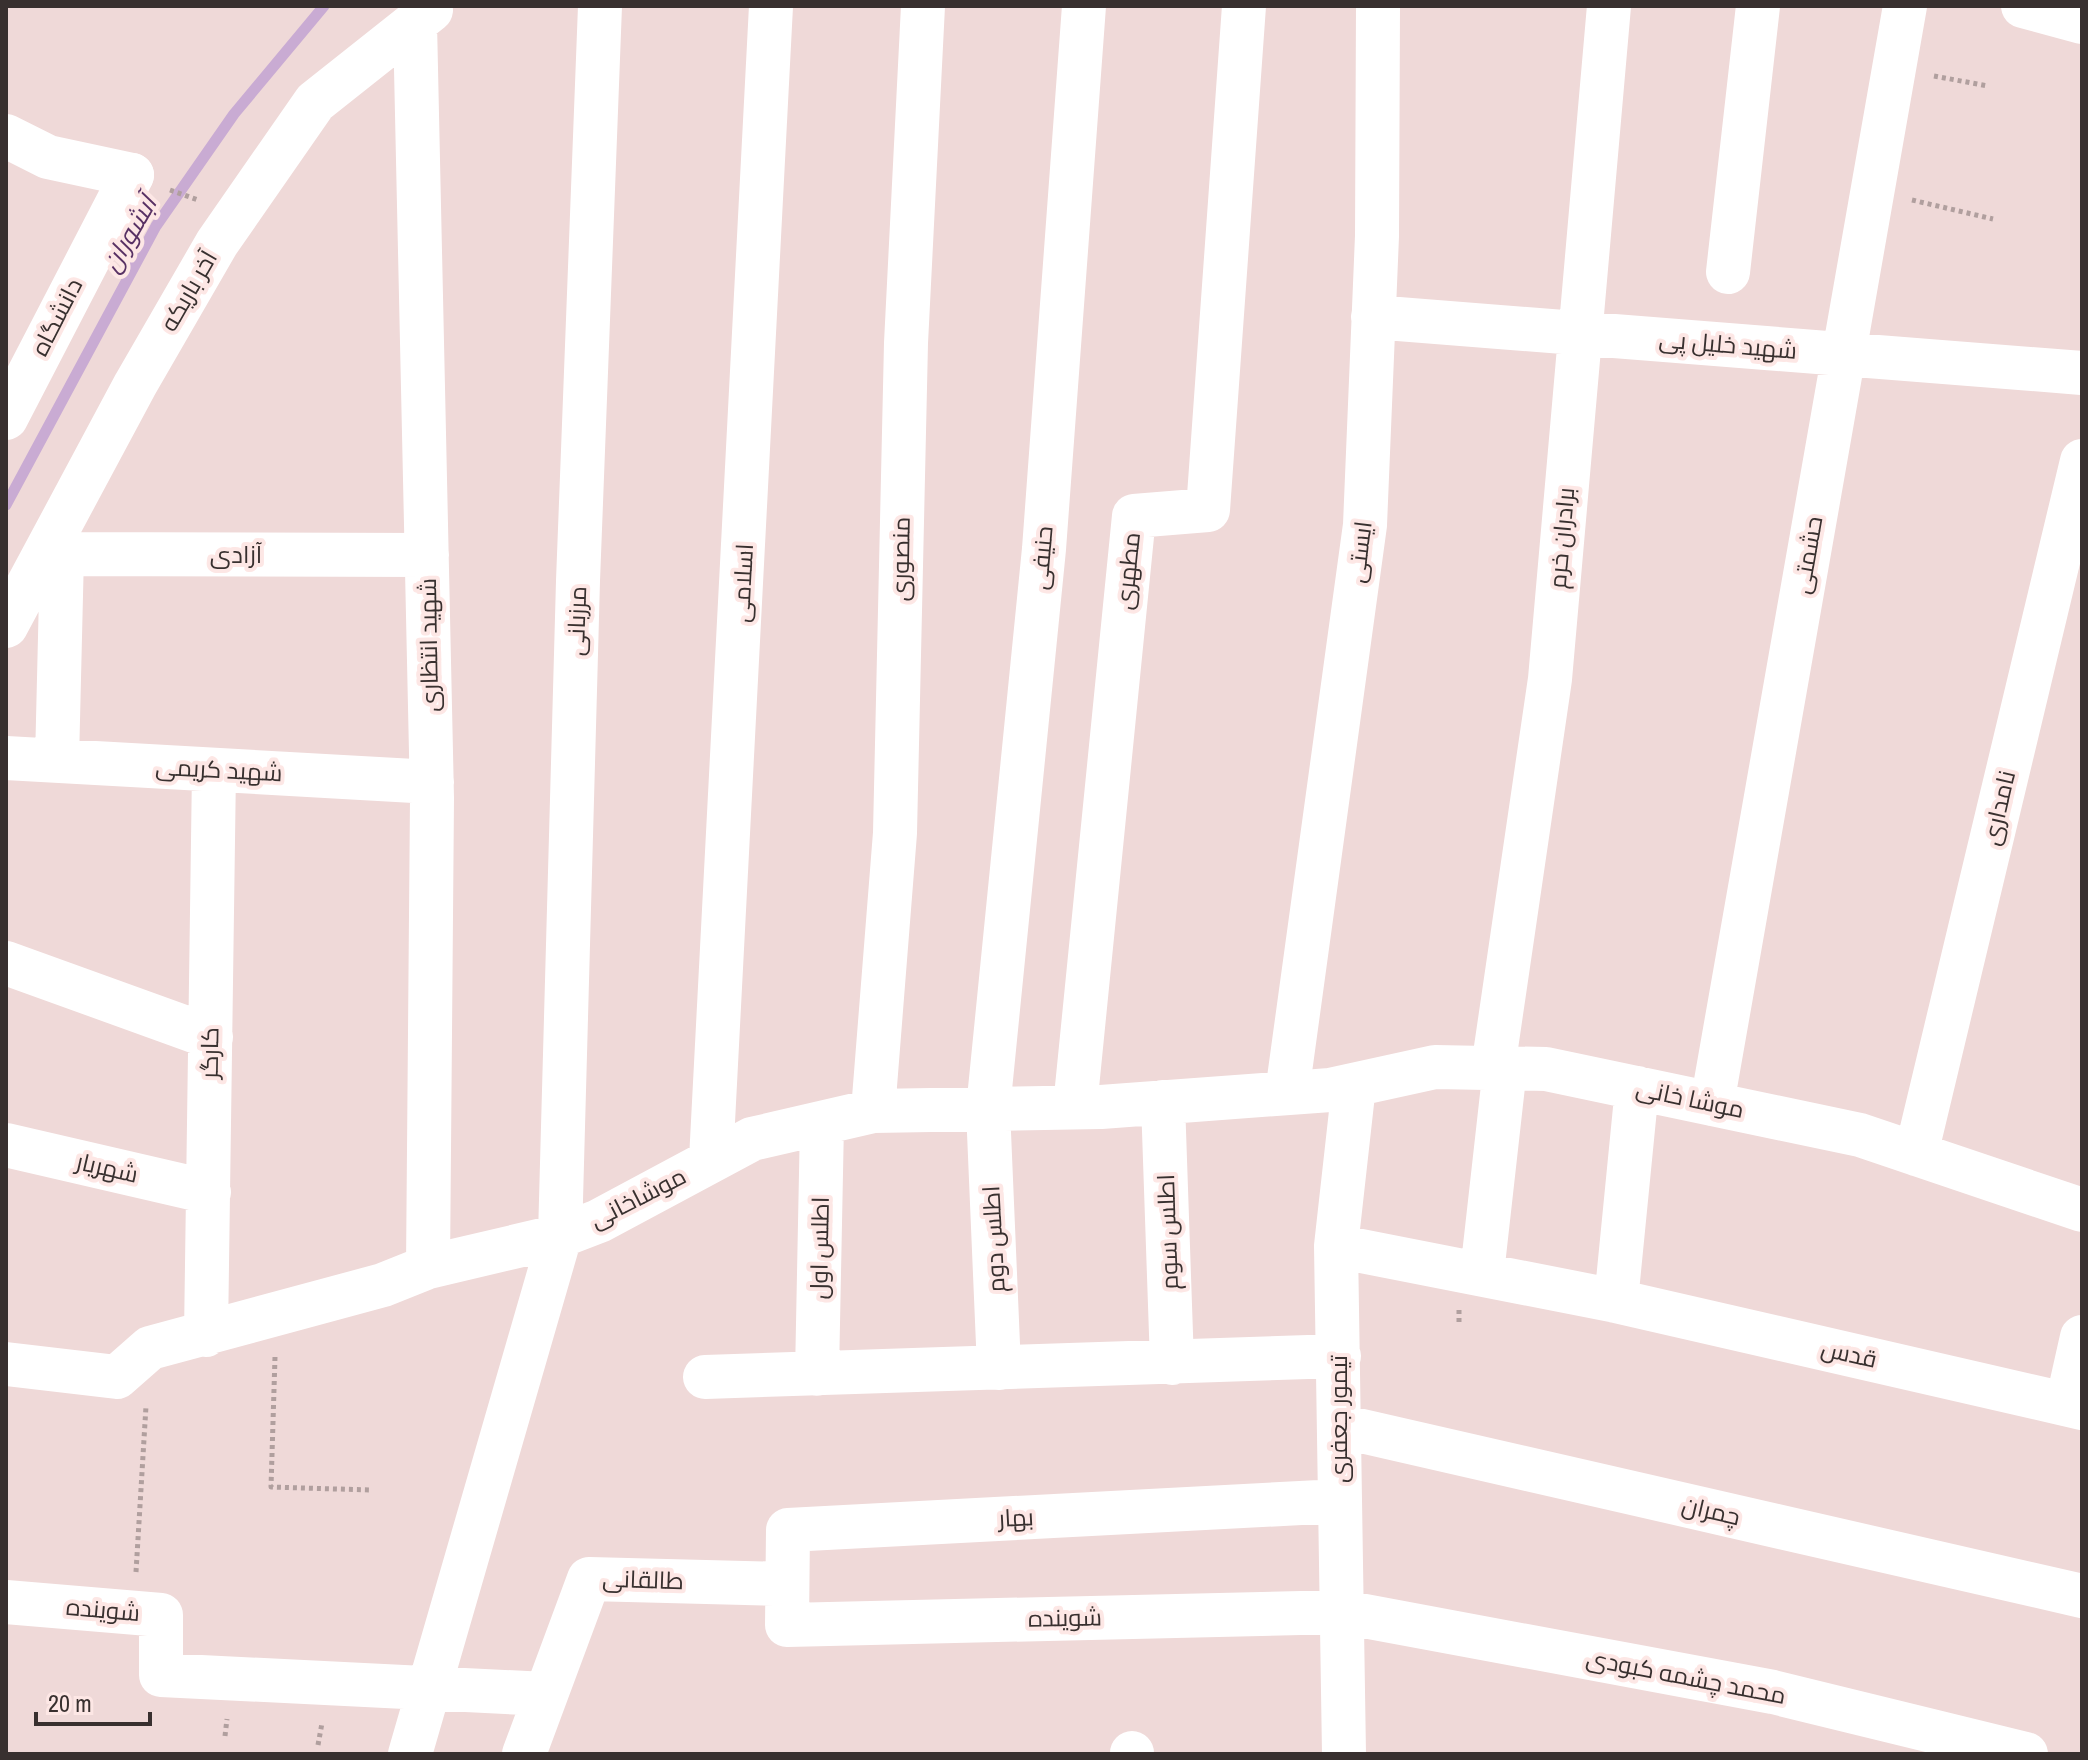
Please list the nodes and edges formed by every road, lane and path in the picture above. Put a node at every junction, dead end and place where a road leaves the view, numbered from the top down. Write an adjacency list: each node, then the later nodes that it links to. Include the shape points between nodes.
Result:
1 (600, 6): 51 (street, مرزبانی)
2 (771, 6): 48 (street, اسلامی)
3 (923, 6): 44 (street, منصوری, via 906,343 895,833)
4 (1084, 6): 43 (street, حنیفی, via 1044,549)
5 (1244, 6): 42 (street, مطهری, via 1208,510 1134,516)
6 (1378, 6): 21 (street, ایستی)
7 (1609, 6): 22 (street, برادران خرم)
8 (1758, 6): 20 (street)
9 (1905, 6): 13 (street, حشمتی)
10 (2023, 6): 12 (street)
11 (426, 14): 18 (street, آخر باریکه, via 315,102); 28 (street, شهید انتظاری)
12 (2082, 22)
13 (1894, 69): 14 (path); 17 (street, حشمتی)
14 (1988, 86)
15 (6, 136): 16 (street, via 48,157)
16 (132, 175): 18 (path); 25 (street, دانشگاه)
17 (1872, 190): 19 (path); 23 (street, حشمتی)
18 (236, 215): 27 (street, آخر باریکه, via 135,385)
19 (1993, 219)
20 (1728, 272)
21 (1373, 317): 22 (street, شهید خلیل پی); 39 (street, ایستی, via 1365,525)
22 (1580, 333): 23 (street, شهید خلیل پی); 36 (street, برادران خرم, via 1550,679)
23 (1843, 355): 24 (street, شهید خلیل پی); 41 (street, حشمتی)
24 (2082, 373)
25 (6, 418)
26 (2082, 461): 47 (street, نامداری)
27 (53, 554): 28 (street, آزادی); 29 (street, آخر باریکه); 31 (street)
28 (427, 555): 33 (street, شهید انتظاری)
29 (6, 626)
30 (6, 758): 31 (street, شهید کریمی)
31 (57, 761): 32 (street, شهید کریمی)
32 (214, 770): 33 (street, شهید کریمی); 35 (street, کارگر)
33 (432, 782): 53 (street, شهید انتظاری)
34 (6, 963): 35 (street)
35 (211, 1037): 49 (street, کارگر)
36 (1499, 1068): 37 (street, موشا خانی, via 1435,1067); 38 (street, موشا خانی, via 1546,1069); 54 (street)
37 (1354, 1085): 39 (street, موشا خانی); 52 (street, تیمور جعفری)
38 (1637, 1088): 41 (street, موشا خانی); 55 (street)
39 (1287, 1093): 40 (street, موشاخانی)
40 (1163, 1102): 42 (street, موشاخانی); 61 (street, اطلس سوم)
41 (1712, 1104): 47 (street, موشا خانی, via 1860,1135)
42 (1075, 1107): 43 (street, موشاخانی)
43 (988, 1109): 44 (street, موشاخانی); 63 (street, اطلس دوم)
44 (873, 1111): 45 (street, موشاخانی)
45 (822, 1123): 48 (street, موشاخانی, via 752,1139); 64 (street, اطلس اول)
46 (6, 1145): 49 (street, شهریار)
47 (1916, 1154): 50 (street, موشا خانی)
48 (711, 1160): 51 (street, موشاخانی, via 599,1221)
49 (209, 1192): 57 (street, کارگر)
50 (2082, 1210)
51 (560, 1236): 53 (street, موشاخانی); 75 (street)
52 (1336, 1246): 54 (street, قدس); 60 (street, تیمور جعفری)
53 (428, 1267): 56 (street, موشاخانی)
54 (1482, 1273): 55 (street, قدس)
55 (1616, 1301): 66 (street, قدس)
56 (277, 1316): 57 (street, موشاخانی); 68 (path, via 271,1487)
57 (206, 1335): 59 (street, موشاخانی)
58 (2082, 1337): 66 (street)
59 (150, 1348): 62 (street, موشاخانی, via 117,1377); 74 (path)
60 (1339, 1356): 61 (street); 67 (street, تیمور جعفری)
61 (1172, 1363): 63 (street)
62 (6, 1364)
63 (999, 1368): 64 (street)
64 (817, 1374): 65 (street)
65 (705, 1377)
66 (2074, 1406)
67 (1340, 1426): 69 (street, تیمور جعفری); 70 (street, چمران)
68 (370, 1490)
69 (1339, 1501): 72 (street, بهار, via 788,1530); 73 (street, تیمور جعفری)
70 (2082, 1596)
71 (6, 1602): 74 (street, شوینده)
72 (787, 1604): 73 (street, شوینده); 76 (street, طالقانی, via 589,1579)
73 (1343, 1612): 79 (street, تیمور جعفری); 80 (street, محمد چشمه کبودی, via 1773,1692)
74 (133, 1613): 75 (street, شوینده, via 161,1615 161,1675)
75 (428, 1687): 76 (street); 77 (street)
76 (546, 1694): 78 (street, طالقانی)
77 (410, 1754)
78 (524, 1754)
79 (1344, 1754)
80 (2026, 1754)

